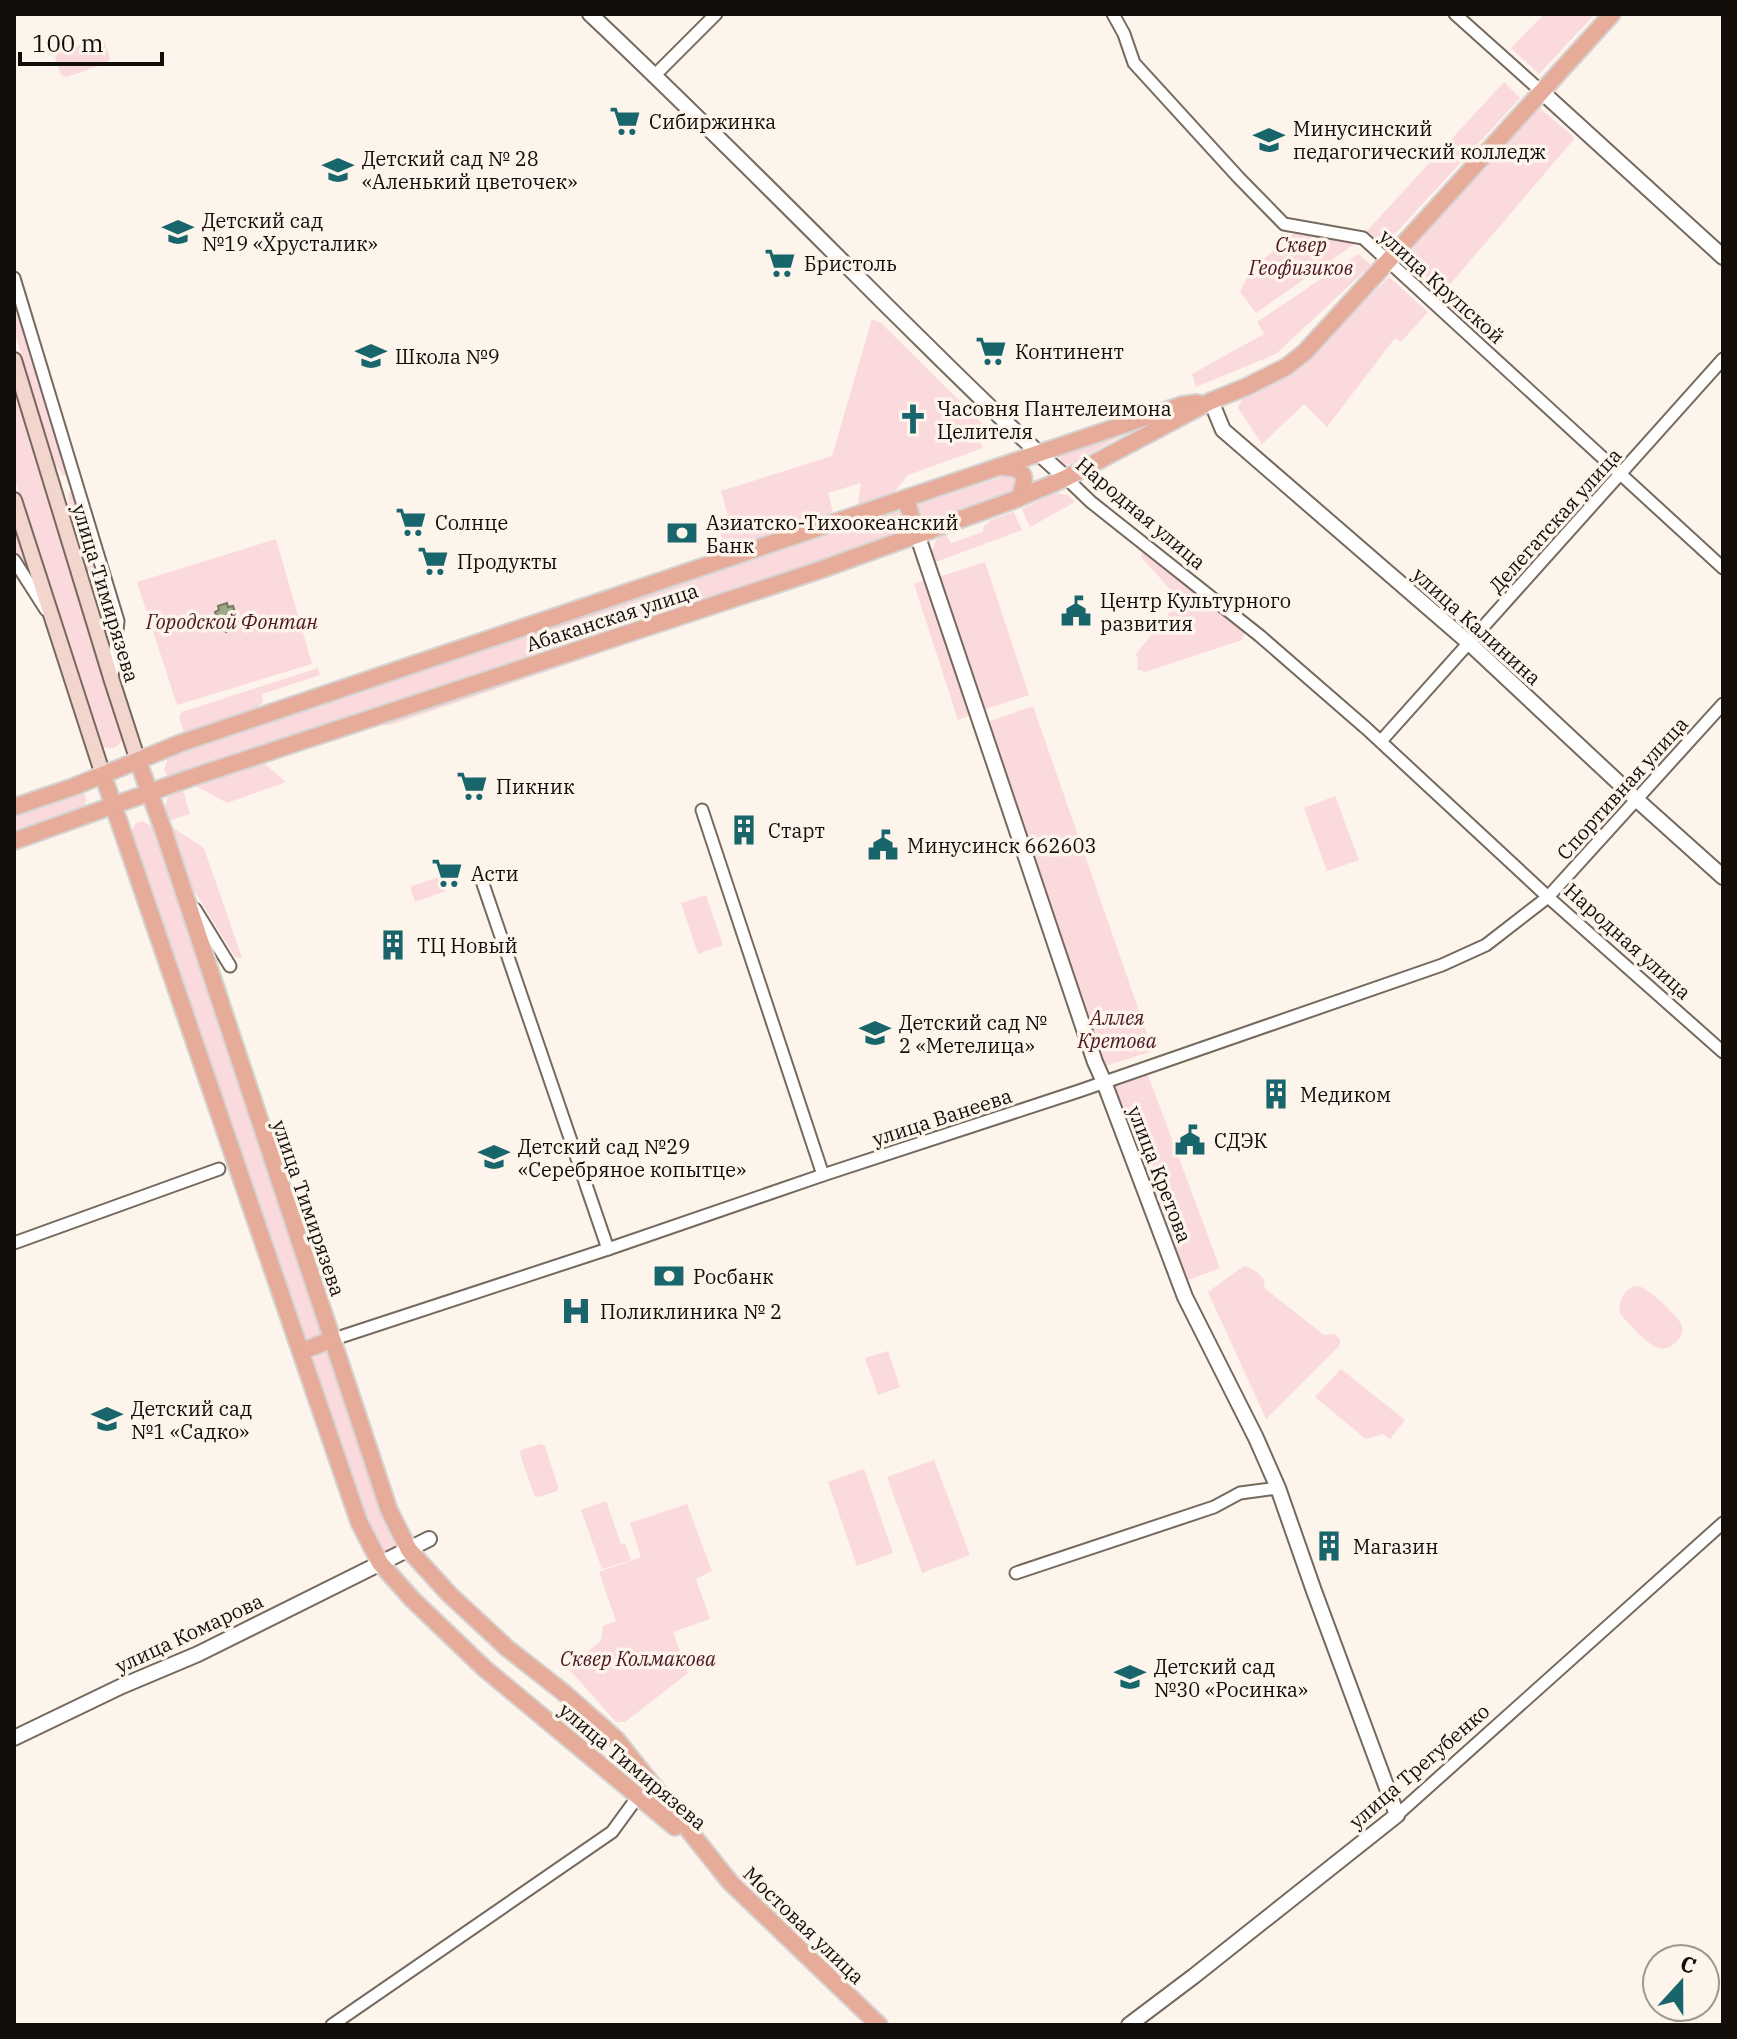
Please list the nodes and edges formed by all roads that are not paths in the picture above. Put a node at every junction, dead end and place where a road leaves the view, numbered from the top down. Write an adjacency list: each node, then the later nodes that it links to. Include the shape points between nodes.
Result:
1 (590, 14): 6 (street, Народная улица)
2 (716, 14): 6 (street)
3 (1114, 14): 9 (street, улица Крупской, via 1134,63 1284,224 1363,238)
4 (1455, 14): 7 (street)
5 (1612, 14): 7 (main road, Абаканская улица)
6 (655, 75): 14 (street, Народная улица)
7 (1542, 92): 8 (street); 9 (main road, Абаканская улица)
8 (1723, 257)
9 (1388, 261): 13 (main road, Абаканская улица, via 1305,352 1286,367); 16 (street, улица Крупской)
10 (14, 278): 26 (street, via 118,621)
11 (1723, 359): 16 (street, Делегатская улица)
12 (14, 360): 26 (main road, улица Тимирязева)
13 (1211, 401): 14 (main road, Абаканская улица, via 1182,405); 17 (main road, Абаканская улица); 25 (street, улица Калинина, via 1223,430)
14 (1039, 454): 15 (main road, Абаканская улица); 17 (street, Народная улица)
15 (1004, 467): 18 (main road, via 1017,469 1024,477); 20 (main road, Абаканская улица)
16 (1621, 474): 23 (street, улица Крупской); 25 (street, Делегатская улица)
17 (1066, 478): 18 (main road, Абаканская улица); 28 (street, Народная улица)
18 (1019, 498): 21 (main road, Абаканская улица)
19 (14, 500): 24 (main road, улица Тимирязева)
20 (906, 500): 21 (main road); 29 (main road, Абаканская улица)
21 (917, 534): 31 (main road, Абаканская улица); 43 (street, улица Кретова)
22 (14, 560): 24 (street)
23 (1723, 568)
24 (53, 621): 30 (main road, улица Тимирязева)
25 (1468, 642): 28 (street, Делегатская улица); 32 (street, улица Калинина)
26 (112, 681): 29 (main road, улица Тимирязева)
27 (1723, 704): 32 (street, Спортивная улица)
28 (1381, 741): 40 (street, Народная улица)
29 (138, 761): 30 (main road, Абаканская улица); 31 (main road, улица Тимирязева)
30 (103, 775): 33 (main road, улица Тимирязева); 34 (main road, Абаканская улица)
31 (149, 793): 33 (main road, Абаканская улица); 39 (main road, улица Тимирязева)
32 (1636, 799): 37 (street, улица Калинина); 40 (street, Спортивная улица)
33 (113, 806): 36 (main road, Абаканская улица); 49 (main road, улица Тимирязева)
34 (14, 807)
35 (702, 810): 45 (street)
36 (14, 841)
37 (1723, 877)
38 (483, 884): 47 (street)
39 (180, 885): 41 (street); 48 (main road, улица Тимирязева)
40 (1548, 897): 42 (street, Народная улица); 43 (street, улица Ванеева, via 1486,945 1442,965)
41 (230, 966)
42 (1723, 1052)
43 (1104, 1082): 45 (street, улица Ванеева); 50 (street, улица Кретова, via 1185,1297)
44 (219, 1169): 46 (street)
45 (823, 1175): 47 (street, улица Ванеева)
46 (14, 1243)
47 (608, 1249): 48 (street, улица Ванеева)
48 (331, 1340): 49 (main road); 53 (main road, улица Тимирязева, via 389,1510)
49 (302, 1351): 54 (main road, улица Тимирязева, via 359,1522)
50 (1278, 1488): 55 (street, via 1240,1493 1214,1507); 60 (street, улица Кретова)
51 (1723, 1523): 60 (street, улица Трегубенко)
52 (429, 1539): 53 (street, улица Комарова)
53 (409, 1550): 54 (street, улица Комарова); 56 (main road, улица Тимирязева, via 507,1648)
54 (380, 1563): 57 (main road, улица Тимирязева, via 484,1668); 58 (street, улица Комарова)
55 (1016, 1573)
56 (577, 1704): 57 (main road, via 574,1722); 61 (main road, улица Тимирязева, via 616,1739)
57 (556, 1728): 59 (main road, улица Тимирязева)
58 (14, 1738)
59 (639, 1795): 61 (main road, улица Тимирязева); 62 (street, via 612,1832)
60 (1397, 1815): 64 (street, улица Трегубенко)
61 (703, 1851): 63 (main road, Мостовая улица)
62 (332, 2025)
63 (879, 2025)
64 (1129, 2025)

